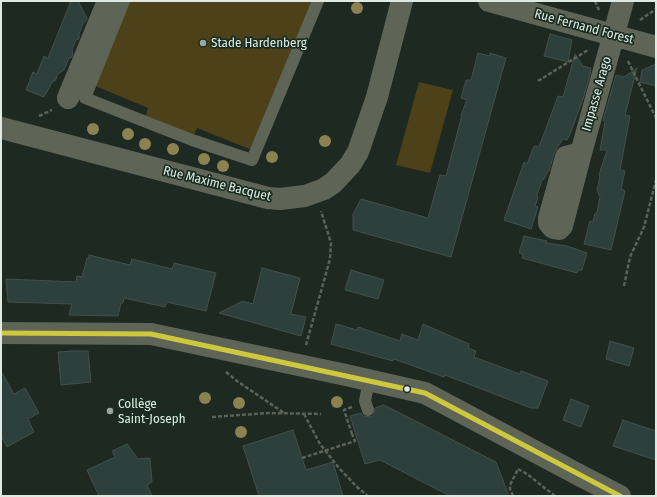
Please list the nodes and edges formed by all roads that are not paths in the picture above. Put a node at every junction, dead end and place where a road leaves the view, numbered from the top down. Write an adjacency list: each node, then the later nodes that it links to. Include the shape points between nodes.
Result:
1 (108, 1): 9 (street)
2 (124, 1): 3 (lane, via 86,98 192,140 252,160)
3 (318, 1)
4 (402, 1): 10 (street, Rue Maxime Bacquet, via 377,97 358,152 334,184 304,196 280,200 268,198)
5 (489, 1): 7 (street, Rue Fernand Forest)
6 (623, 1): 7 (street, Impasse Arago)
7 (614, 35): 8 (street, Rue Fernand Forest); 11 (street, Impasse Arago)
8 (656, 47)
9 (68, 98)
10 (1, 128)
11 (581, 153)
12 (1, 332): 13 (street, via 151,334)
13 (369, 380): 14 (lane, via 365,401); 15 (street, via 435,397)
14 (368, 410)
15 (620, 496)

